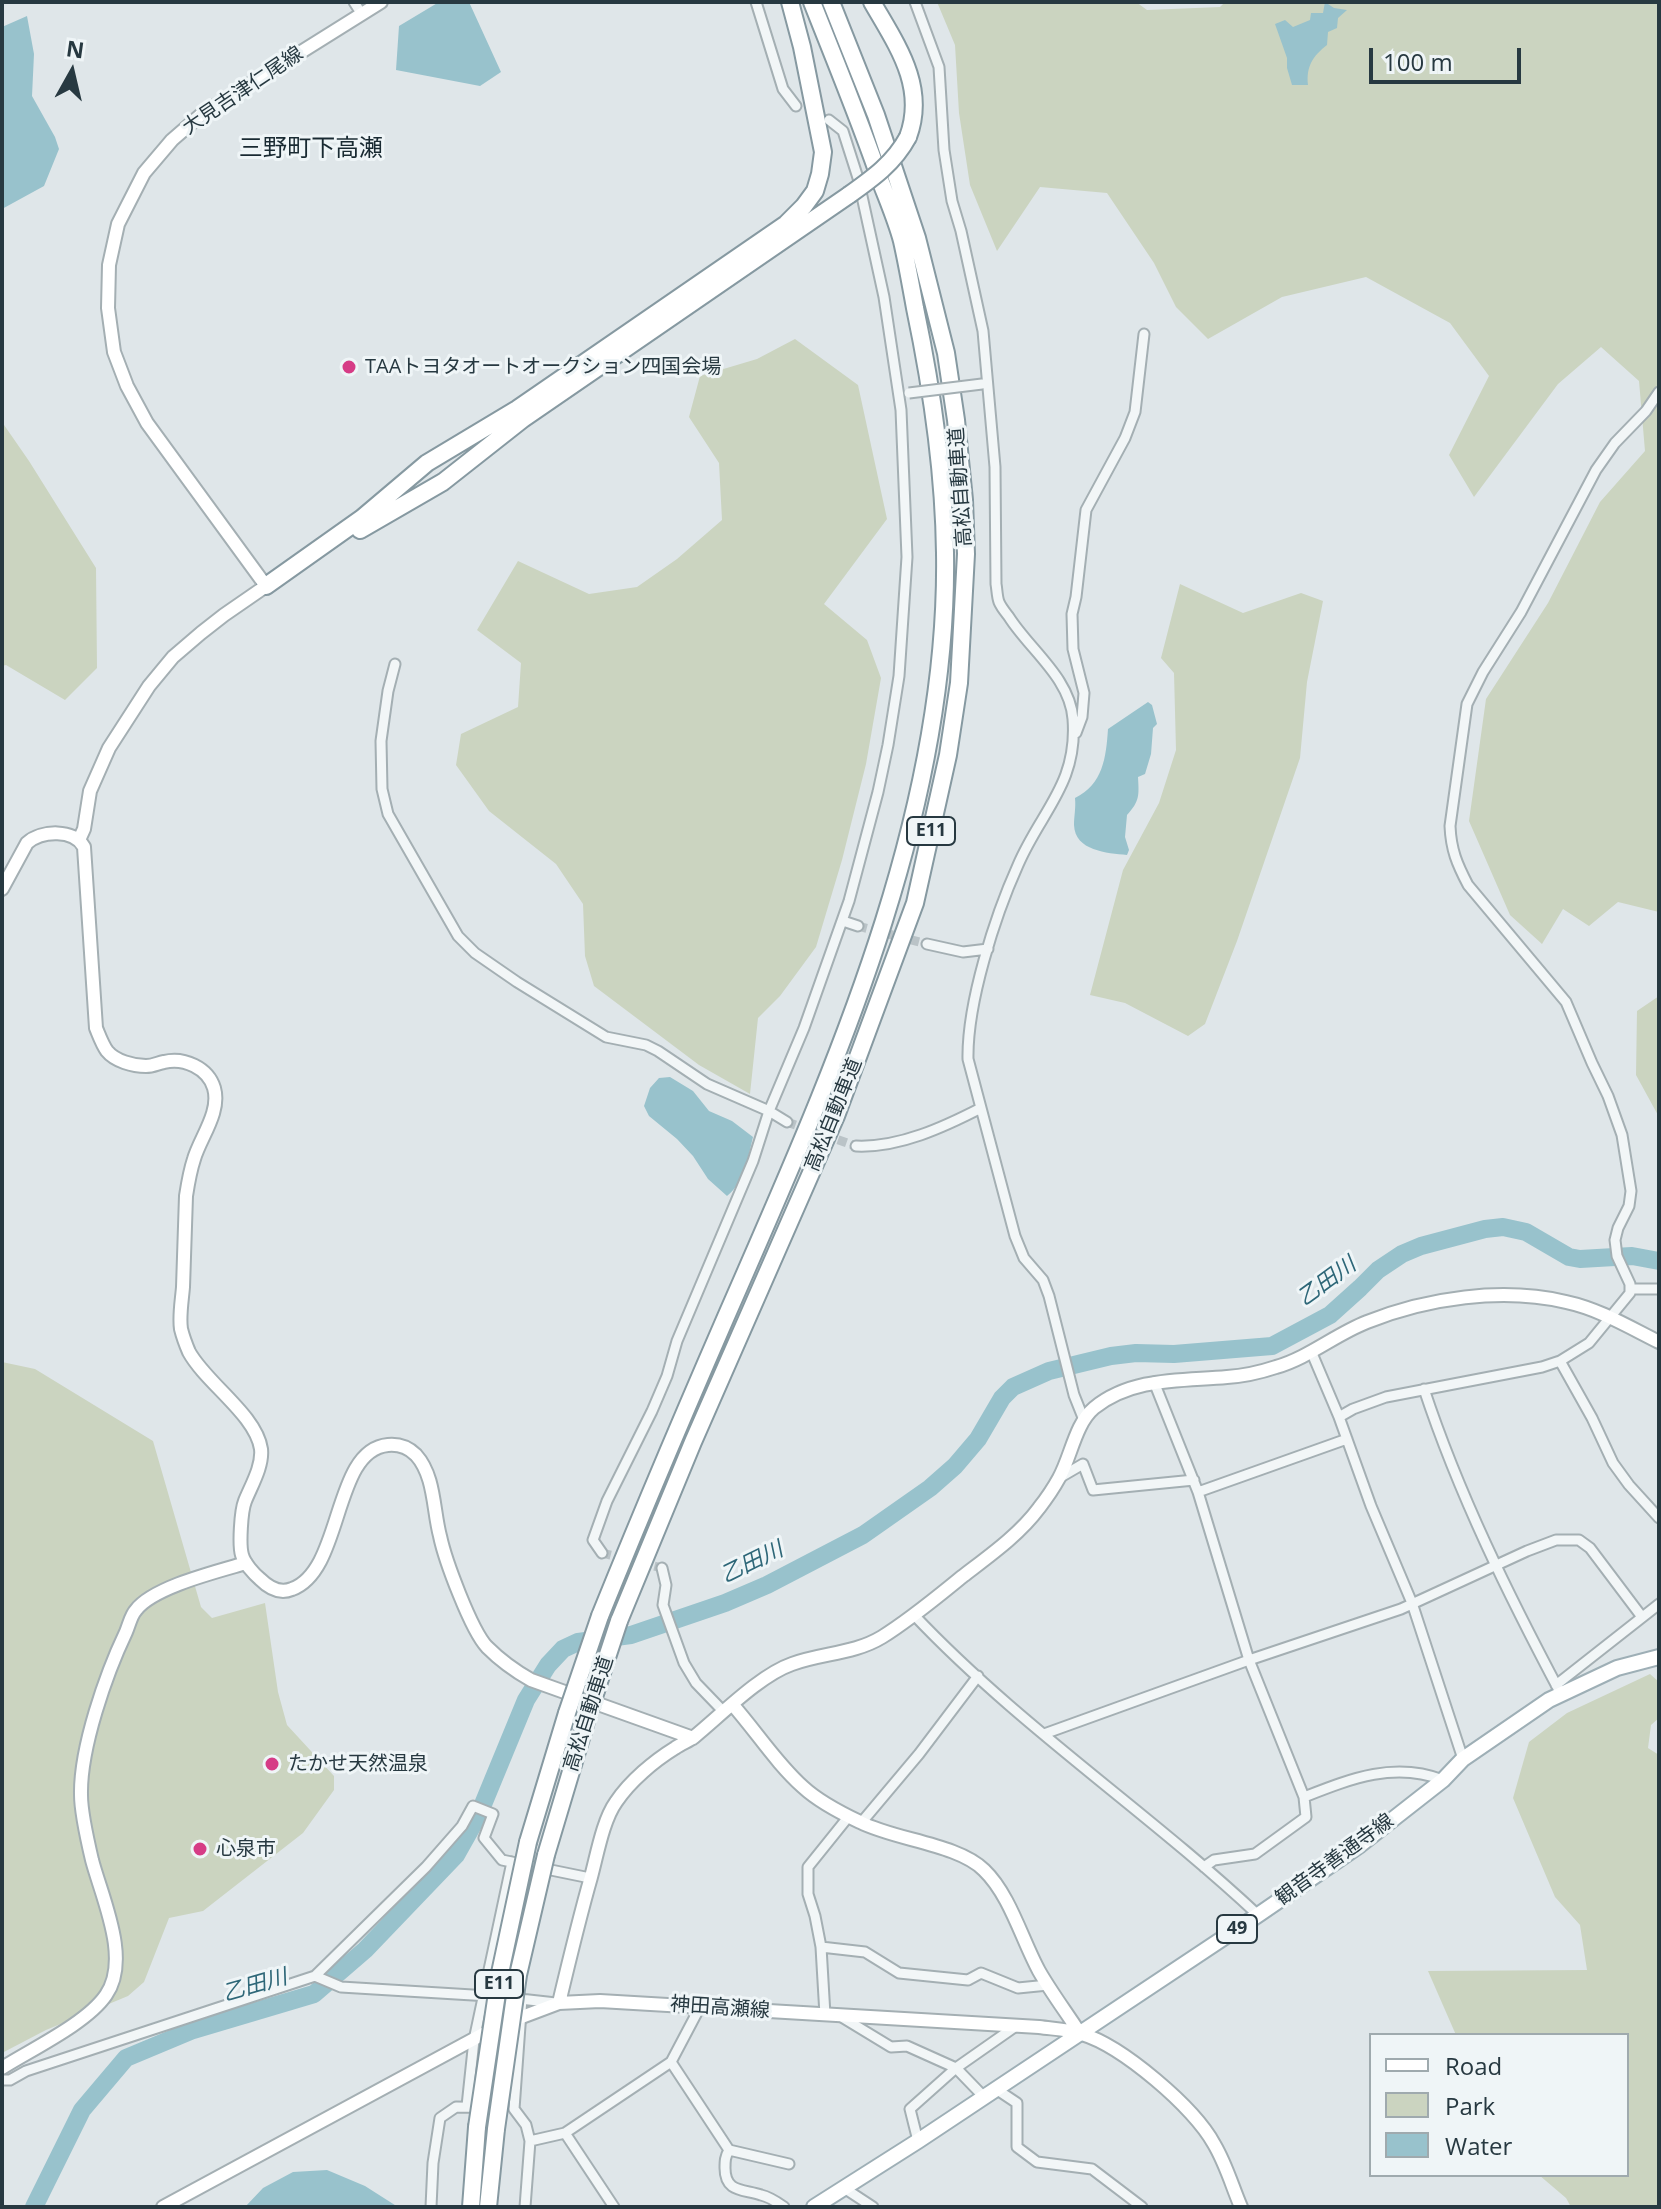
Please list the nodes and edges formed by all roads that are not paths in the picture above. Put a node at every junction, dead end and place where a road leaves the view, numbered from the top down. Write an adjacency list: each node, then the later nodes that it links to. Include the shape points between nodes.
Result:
1 (381, 2): 8 (street, 大見吉津仁尾線)
2 (756, 2): 9 (street, via 783,89)
3 (790, 2): 15 (highway, via 823,152 815,191 804,206 786,224 517,409 427,463 362,518)
4 (812, 2): 94 (highway, 高松自動車道 / E11, bridge, via 901,239 925,357 944,515 939,678 913,815 864,983 816,1111 600,1616 567,1713 528,1842 500,1973)
5 (831, 2): 95 (highway, 高松自動車道 / E11, bridge, via 917,238 946,353 965,513 966,568 959,683 948,755 915,903 836,1116 693,1442 619,1621 587,1718 546,1855 518,1975)
6 (872, 2): 15 (highway, bridge, via 898,48 915,102 908,137 887,166 523,419 443,482)
7 (915, 2): 12 (street, via 939,67 944,150 977,301 987,360)
8 (358, 8): 15 (street, 大見吉津仁尾線, via 172,140 144,173 118,224 109,265 114,352 127,386 147,423)
9 (796, 106)
10 (829, 120): 14 (street, via 843,131 858,178)
11 (1144, 334): 17 (street, via 1135,412 1086,510 1072,614 1073,649 1084,693)
12 (985, 384): 14 (street, bridge); 17 (street, via 995,467 999,602 1056,676 1070,703)
13 (1659, 392): 28 (street, via 1596,470 1467,704 1450,826 1451,847 1468,885 1566,1002 1608,1096 1622,1135 1631,1191 1615,1240)
14 (904, 394): 20 (street, via 907,557 899,676 878,792)
15 (266, 586): 18 (street, via 201,633 149,686 109,748 90,791)
16 (395, 664): 25 (street, via 381,741 382,789 388,814 458,936 507,975 606,1037 646,1045 707,1084)
17 (1073, 740): 23 (street, via 1067,775 1019,862)
18 (79, 840): 19 (street, via 54,833 33,838); 44 (street, via 84,847 96,1028 107,1052 146,1066 188,1062 201,1069 215,1090 186,1196 181,1327 190,1353 248,1423 261,1450 241,1520)
19 (2, 889)
20 (843, 921): 21 (street); 25 (street)
21 (858, 926)
22 (927, 944): 23 (street, via 963,952)
23 (988, 949): 24 (street, via 968,1040)
24 (981, 1108): 27 (street, via 886,1145); 37 (street, via 1015,1236 1049,1296)
25 (769, 1111): 26 (street); 43 (street, via 667,1376 607,1501 593,1540)
26 (787, 1122)
27 (856, 1146)
28 (1631, 1289): 29 (street); 30 (street)
29 (1659, 1289)
30 (1609, 1317): 31 (street); 32 (street, via 1565,1301 1523,1296 1435,1301 1364,1323); 33 (street, via 1589,1343)
31 (1659, 1342)
32 (1311, 1351): 34 (street, via 1278,1367 1232,1377); 36 (street)
33 (1560, 1361): 35 (street); 42 (street, via 1613,1463)
34 (1154, 1382): 37 (street, via 1116,1395); 40 (street)
35 (1424, 1389): 36 (street, via 1386,1397); 45 (street, via 1444,1449)
36 (1339, 1417): 38 (street)
37 (1084, 1420): 39 (street)
38 (1347, 1439): 41 (street); 47 (street)
39 (1059, 1478): 40 (street, via 1083,1464 1093,1490); 49 (street, via 1036,1512 1001,1547)
40 (1194, 1480): 41 (street)
41 (1198, 1492): 52 (street)
42 (1659, 1518)
43 (602, 1553)
44 (246, 1563): 57 (street, via 280,1591 303,1584 323,1554 366,1454 378,1447 402,1446 426,1473 440,1539 485,1646 531,1680); 80 (street, via 159,1592 136,1609 103,1688 81,1795 92,1860 110,1919 114,1974 107,1994 86,2016)
45 (1496, 1566): 47 (street); 50 (street, via 1556,1540 1579,1540); 54 (street)
46 (662, 1568): 55 (street, via 663,1605 684,1663 696,1683)
47 (1412, 1603): 52 (street); 58 (street)
48 (1659, 1604): 50 (street)
49 (914, 1615): 53 (street); 55 (street, via 856,1649 777,1671)
50 (1642, 1617): 54 (street)
51 (1659, 1657): 54 (main road, 観音寺善通寺線 / 49)
52 (1249, 1660): 56 (street); 60 (street)
53 (978, 1676): 56 (street); 61 (street, via 919,1754)
54 (1559, 1690): 58 (main road, 観音寺善通寺線 / 49)
55 (728, 1707): 57 (street); 61 (street, via 806,1790)
56 (1044, 1734): 63 (street)
57 (693, 1738): 64 (street, via 648,1769 614,1804)
58 (1463, 1759): 59 (main road, 観音寺善通寺線 / 49)
59 (1443, 1780): 60 (street, via 1424,1772 1382,1772); 65 (main road, 観音寺善通寺線 / 49)
60 (1304, 1797): 63 (street, via 1306,1817 1294,1827 1255,1854 1214,1860)
61 (855, 1819): 66 (street, via 808,1867 808,1894); 68 (street, via 983,1868 998,1886)
62 (512, 1862): 64 (street); 67 (street, via 502,1860 484,1838 493,1814 473,1806 426,1867); 69 (street)
63 (1204, 1867): 65 (street)
64 (590, 1878): 71 (street)
65 (1258, 1915): 77 (main road, 観音寺善通寺線 / 49)
66 (821, 1947): 68 (street, via 865,1952 899,1973 968,1980 981,1973 1018,1988); 73 (street)
67 (315, 1976): 69 (street, via 341,1987); 82 (street)
68 (1048, 1985): 77 (street)
69 (484, 1995): 70 (street); 78 (street)
70 (522, 1998): 71 (street); 74 (street)
71 (559, 2003): 72 (street, 神田高瀬線); 74 (street, 神田高瀬線)
72 (700, 2007): 73 (street, 神田高瀬線); 79 (street)
73 (825, 2015): 75 (street, 神田高瀬線)
74 (521, 2016): 78 (street, 神田高瀬線); 85 (street)
75 (840, 2016): 76 (street, 神田高瀬線); 81 (street, via 891,2047 907,2046)
76 (1016, 2026): 77 (street, 神田高瀬線); 81 (street)
77 (1079, 2032): 83 (main road, 観音寺善通寺線 / 49); 102 (street, 神田高瀬線, via 1108,2045 1201,2124)
78 (474, 2040): 84 (street); 92 (street, 神田高瀬線)
79 (671, 2062): 86 (street); 89 (street)
80 (2, 2068)
81 (956, 2068): 83 (street); 88 (street, via 910,2109)
82 (2, 2080)
83 (990, 2093): 88 (main road, 観音寺善通寺線 / 49); 101 (street, via 1017,2103 1017,2147 1037,2162 1092,2169)
84 (467, 2106): 85 (street); 93 (street, via 452,2108 438,2121)
85 (514, 2109): 87 (street)
86 (565, 2133): 87 (street); 97 (street)
87 (530, 2141): 96 (street)
88 (918, 2141): 91 (main road, 観音寺善通寺線 / 49)
89 (729, 2150): 90 (street); 98 (street, via 728,2184)
90 (789, 2164)
91 (844, 2188): 99 (main road, 観音寺善通寺線 / 49); 100 (street)
92 (163, 2207)
93 (431, 2207)
94 (471, 2207)
95 (488, 2207)
96 (525, 2207)
97 (614, 2207)
98 (784, 2207)
99 (814, 2207)
100 (873, 2207)
101 (1142, 2207)
102 (1241, 2207)

